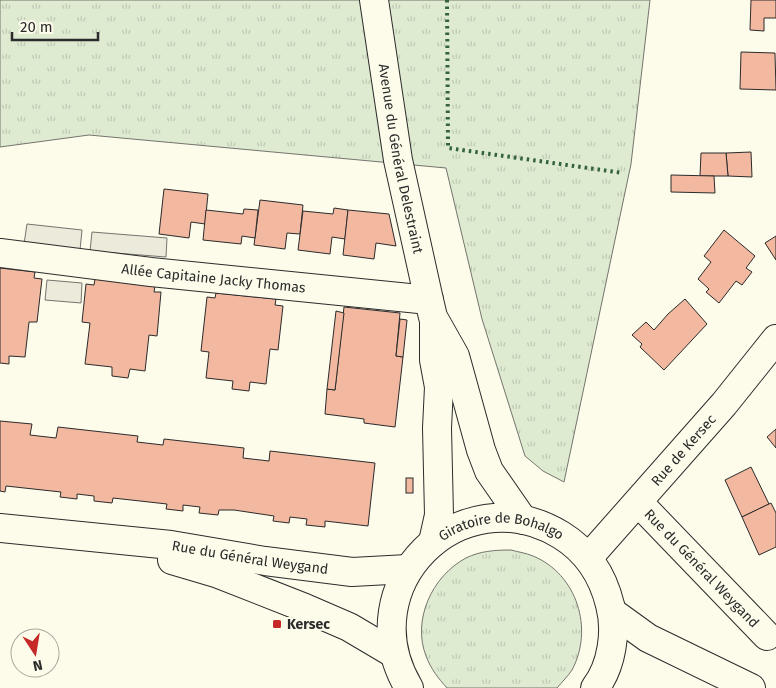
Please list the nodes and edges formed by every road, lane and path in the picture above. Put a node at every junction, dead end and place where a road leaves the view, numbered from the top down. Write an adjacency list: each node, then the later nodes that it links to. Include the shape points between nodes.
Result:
1 (374, 0): 3 (street, Avenue du Général Delestraint, via 398,160)
2 (0, 254): 3 (street, Allée Capitaine Jacky Thomas)
3 (431, 309): 6 (street, Avenue du Général Delestraint, via 455,356 489,471); 9 (street, Avenue du Général Delestraint, via 439,387 439,515)
4 (776, 339): 5 (street, Rue de Kersec)
5 (638, 502): 10 (street, Rue de Kersec); 13 (street, Rue du Général Weygand)
6 (523, 520): 9 (street, Giratoire de Bohalgo, via 499,517 476,521 453,529); 10 (street, Giratoire de Bohalgo, via 547,527 569,540)
7 (0, 528): 8 (street, Rue du Général Weygand)
8 (94, 538): 11 (street, Rue du Général Weygand, via 171,545 352,572); 14 (street, Rue du Général Weygand, via 216,573 349,627)
9 (433, 542): 11 (street, Giratoire de Bohalgo)
10 (588, 558): 12 (street, Giratoire de Bohalgo, via 607,592)
11 (408, 570): 14 (street, Giratoire de Bohalgo, via 396,596 391,624)
12 (612, 612): 16 (street, Giratoire de Bohalgo, via 613,637 608,662); 17 (street, via 648,638)
13 (767, 636)
14 (393, 653): 15 (street, Giratoire de Bohalgo)
15 (409, 688)
16 (595, 688)
17 (751, 688)

